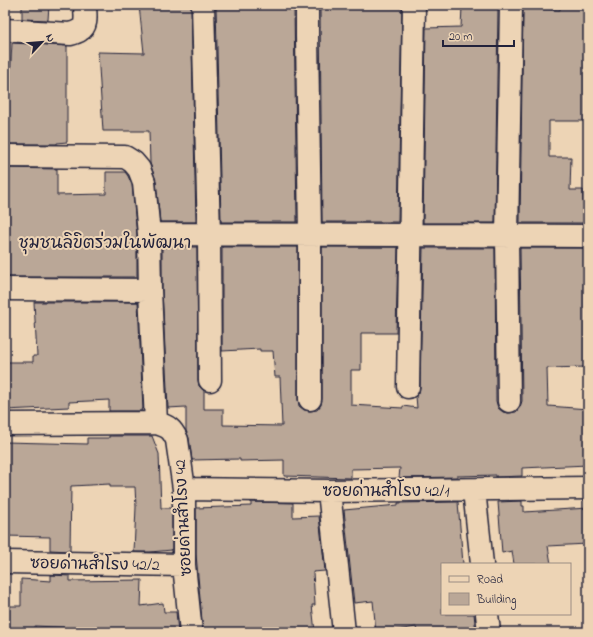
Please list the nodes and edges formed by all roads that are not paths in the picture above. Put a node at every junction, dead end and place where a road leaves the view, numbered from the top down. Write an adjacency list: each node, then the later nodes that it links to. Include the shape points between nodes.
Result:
1 (85, 5): 6 (street, via 84,27 70,34)
2 (203, 5): 9 (street)
3 (307, 5): 10 (street)
4 (414, 5): 11 (street)
5 (511, 5): 12 (street)
6 (5, 30)
7 (5, 156): 8 (street, via 125,157 139,169 144,182)
8 (149, 234): 9 (street); 15 (street)
9 (209, 235): 10 (street); 16 (street)
10 (310, 235): 11 (street); 18 (street)
11 (410, 235): 12 (street); 17 (street)
12 (507, 236): 13 (street); 19 (street)
13 (588, 236)
14 (5, 289): 15 (street)
15 (150, 290): 21 (street)
16 (210, 380)
17 (408, 387)
18 (310, 399)
19 (509, 401)
20 (5, 424): 21 (street, ซอยด่านสำโรง 42)
21 (156, 424): 23 (street, ซอยด่านสำโรง 42, via 170,428 174,434)
22 (588, 488): 24 (street, ซอยด่านสำโรง 42/1)
23 (184, 489): 25 (street, ซอยด่านสำโรง 42/1); 28 (street, ซอยด่านสำโรง 42)
24 (474, 490): 25 (street, ซอยด่านสำโรง 42/1); 27 (street)
25 (329, 491): 31 (street)
26 (5, 562): 28 (street, ซอยด่านสำโรง 42/2)
27 (482, 563)
28 (184, 565): 30 (street, ซอยด่านสำโรง 42)
29 (487, 615): 32 (street)
30 (191, 632)
31 (344, 632)
32 (489, 632)

